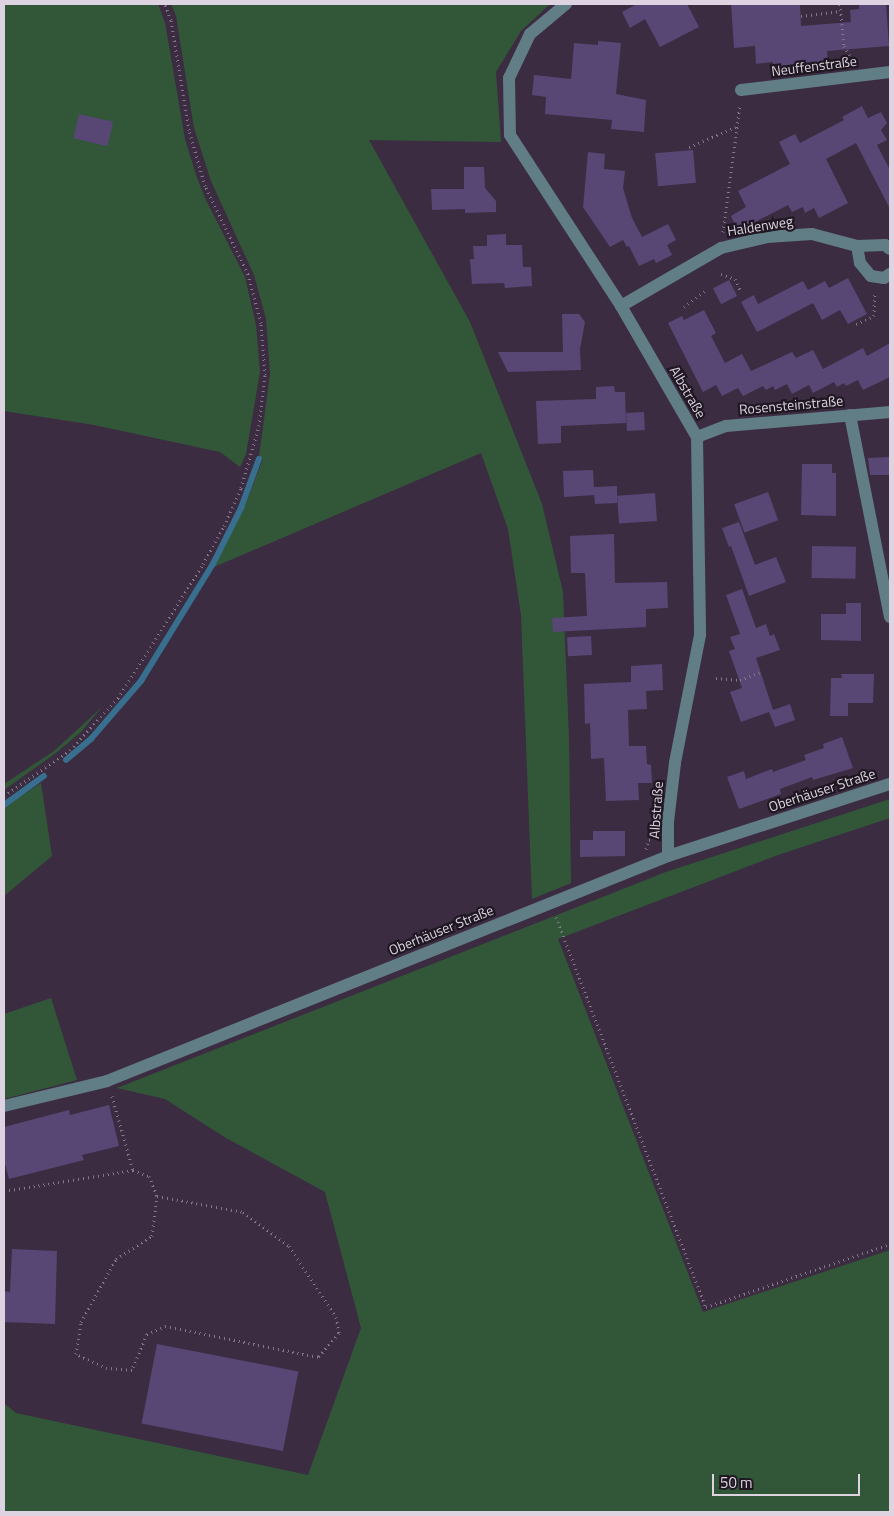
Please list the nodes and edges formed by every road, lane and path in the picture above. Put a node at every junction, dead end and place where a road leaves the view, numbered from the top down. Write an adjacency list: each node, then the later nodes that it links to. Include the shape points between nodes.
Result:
1 (165, 4): 28 (path, via 171,20 189,130 205,186 248,274 260,323 265,375 259,426 241,488 224,526 118,698 70,750)
2 (566, 4): 18 (street, Albstraße, via 530,34 509,78 510,135)
3 (840, 4): 4 (path)
4 (841, 11): 5 (path); 7 (path, via 844,46)
5 (802, 16)
6 (890, 72): 7 (street, Neuffenstraße)
7 (862, 75): 8 (street, Neuffenstraße)
8 (741, 90): 9 (path)
9 (737, 127): 10 (path); 12 (path)
10 (689, 147)
11 (857, 246): 12 (street, Haldenweg, via 812,234 767,237); 13 (street, Haldenweg, via 885,245); 15 (street, via 860,263 871,276)
12 (721, 248): 18 (street, Haldenweg)
13 (890, 249)
14 (721, 274): 17 (path, via 735,280)
15 (884, 276): 20 (path, via 873,309 874,316)
16 (704, 291): 19 (path)
17 (741, 292)
18 (621, 306): 23 (street, Albstraße)
19 (684, 307)
20 (856, 324)
21 (890, 412): 22 (street, Rosensteinstraße)
22 (850, 415): 23 (street, Rosensteinstraße, via 726,426); 24 (street)
23 (697, 437): 29 (street, Albstraße, via 700,635 675,763 668,822)
24 (890, 617)
25 (761, 672): 26 (path, via 740,680)
26 (716, 678)
27 (890, 784): 29 (street, Oberhäuser Straße)
28 (4, 796)
29 (668, 856): 31 (street, Oberhäuser Straße)
30 (556, 918): 36 (path, via 706,1307)
31 (107, 1081): 32 (street, Oberhäuser Straße); 33 (path)
32 (4, 1106)
33 (133, 1170): 34 (path); 35 (path, via 149,1176)
34 (4, 1191)
35 (157, 1196): 35 (path, via 243,1212 289,1246 336,1317 339,1333 318,1357 166,1326 146,1334 132,1370 107,1368 76,1354 81,1322 116,1259 152,1236)
36 (890, 1244)

